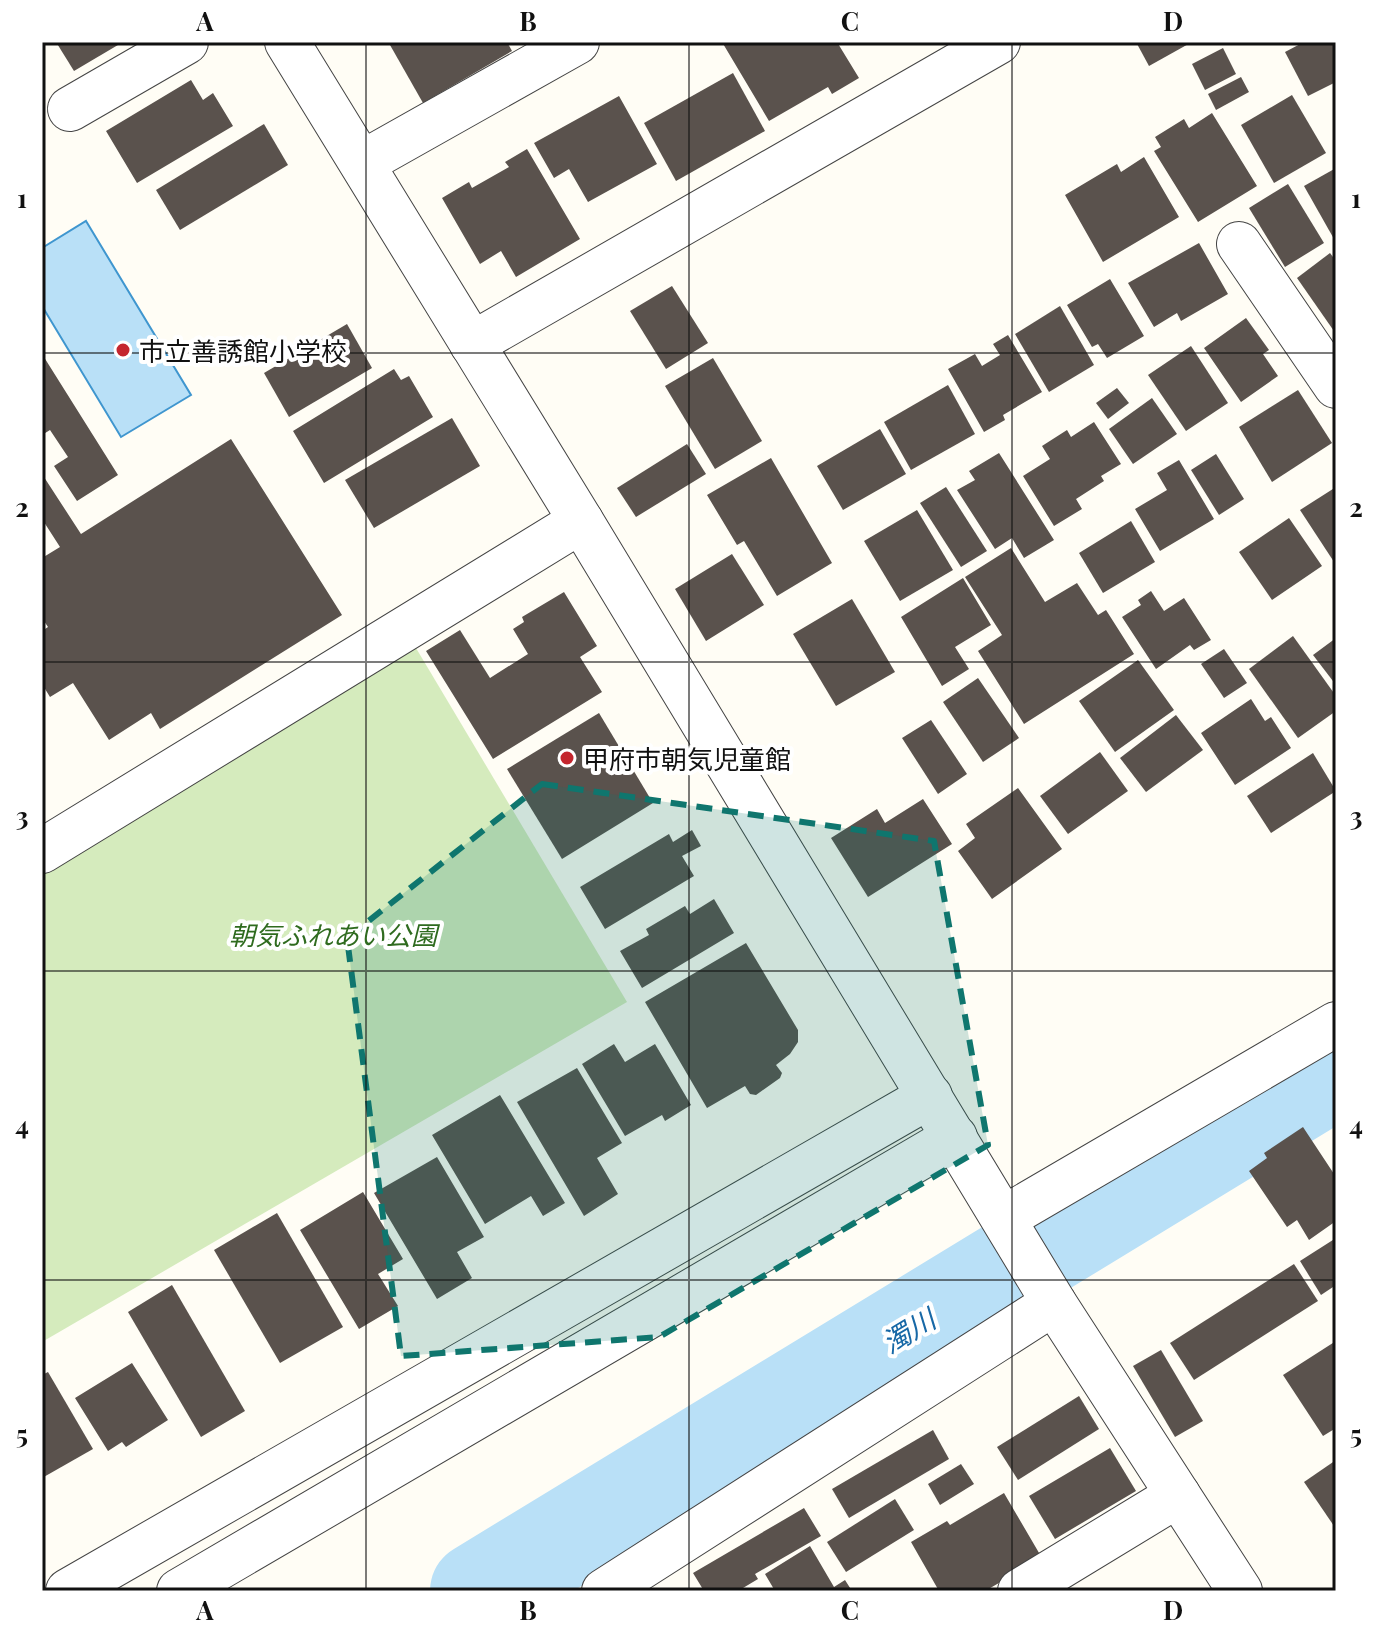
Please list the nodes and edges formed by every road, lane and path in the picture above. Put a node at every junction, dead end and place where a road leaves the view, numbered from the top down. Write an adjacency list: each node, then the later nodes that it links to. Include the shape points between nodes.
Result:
1 (186, 42): 5 (street)
2 (287, 42): 6 (street)
3 (577, 42): 6 (street)
4 (998, 42): 8 (street)
5 (70, 109)
6 (362, 163): 8 (street)
7 (1239, 244): 9 (street)
8 (472, 344): 10 (street)
9 (1336, 386)
10 (581, 521): 11 (street); 13 (street)
11 (42, 851)
12 (1336, 1024): 15 (street)
13 (930, 1096): 14 (street); 19 (street)
14 (955, 1137): 15 (street); 18 (street)
15 (1006, 1220): 16 (street)
16 (1054, 1302): 17 (street); 20 (street)
17 (1178, 1495): 21 (street); 22 (street)
18 (182, 1590)
19 (68, 1591)
20 (604, 1591)
21 (1020, 1591)
22 (1240, 1591)

